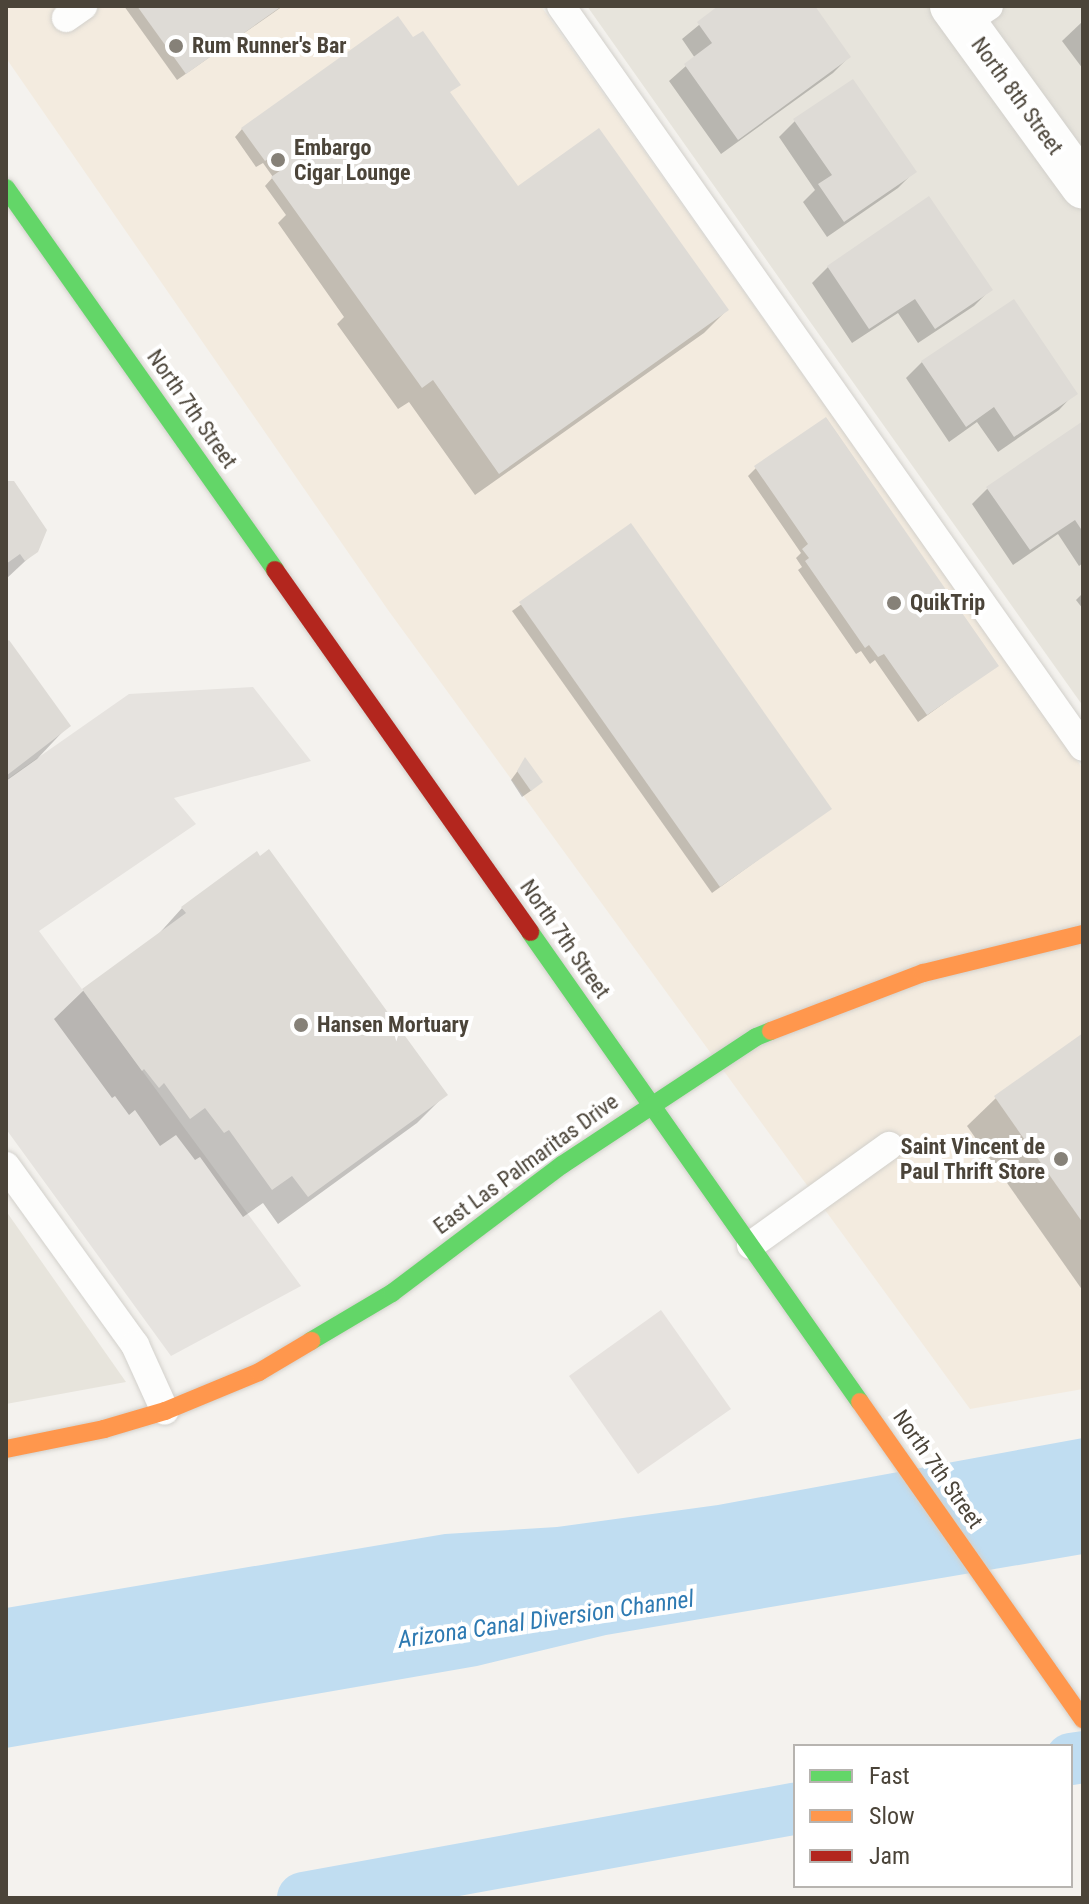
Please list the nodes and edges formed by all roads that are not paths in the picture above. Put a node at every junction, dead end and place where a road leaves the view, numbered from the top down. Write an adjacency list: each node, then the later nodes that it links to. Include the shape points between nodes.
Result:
1 (561, 6): 5 (lane)
2 (968, 12): 3 (street, North 8th Street)
3 (1083, 186)
4 (6, 188): 7 (main road, North 7th Street)
5 (1083, 747)
6 (1083, 934): 7 (main road, East Las Palmaritas Drive, via 923,973 793,1022 756,1037)
7 (651, 1103): 10 (main road, North 7th Street); 11 (main road, East Las Palmaritas Drive, via 392,1293 259,1372)
8 (889, 1146): 10 (lane)
9 (6, 1166): 11 (lane, via 135,1345)
10 (751, 1245): 13 (main road, North 7th Street)
11 (165, 1411): 12 (main road, East Las Palmaritas Drive)
12 (6, 1449)
13 (1083, 1719)

